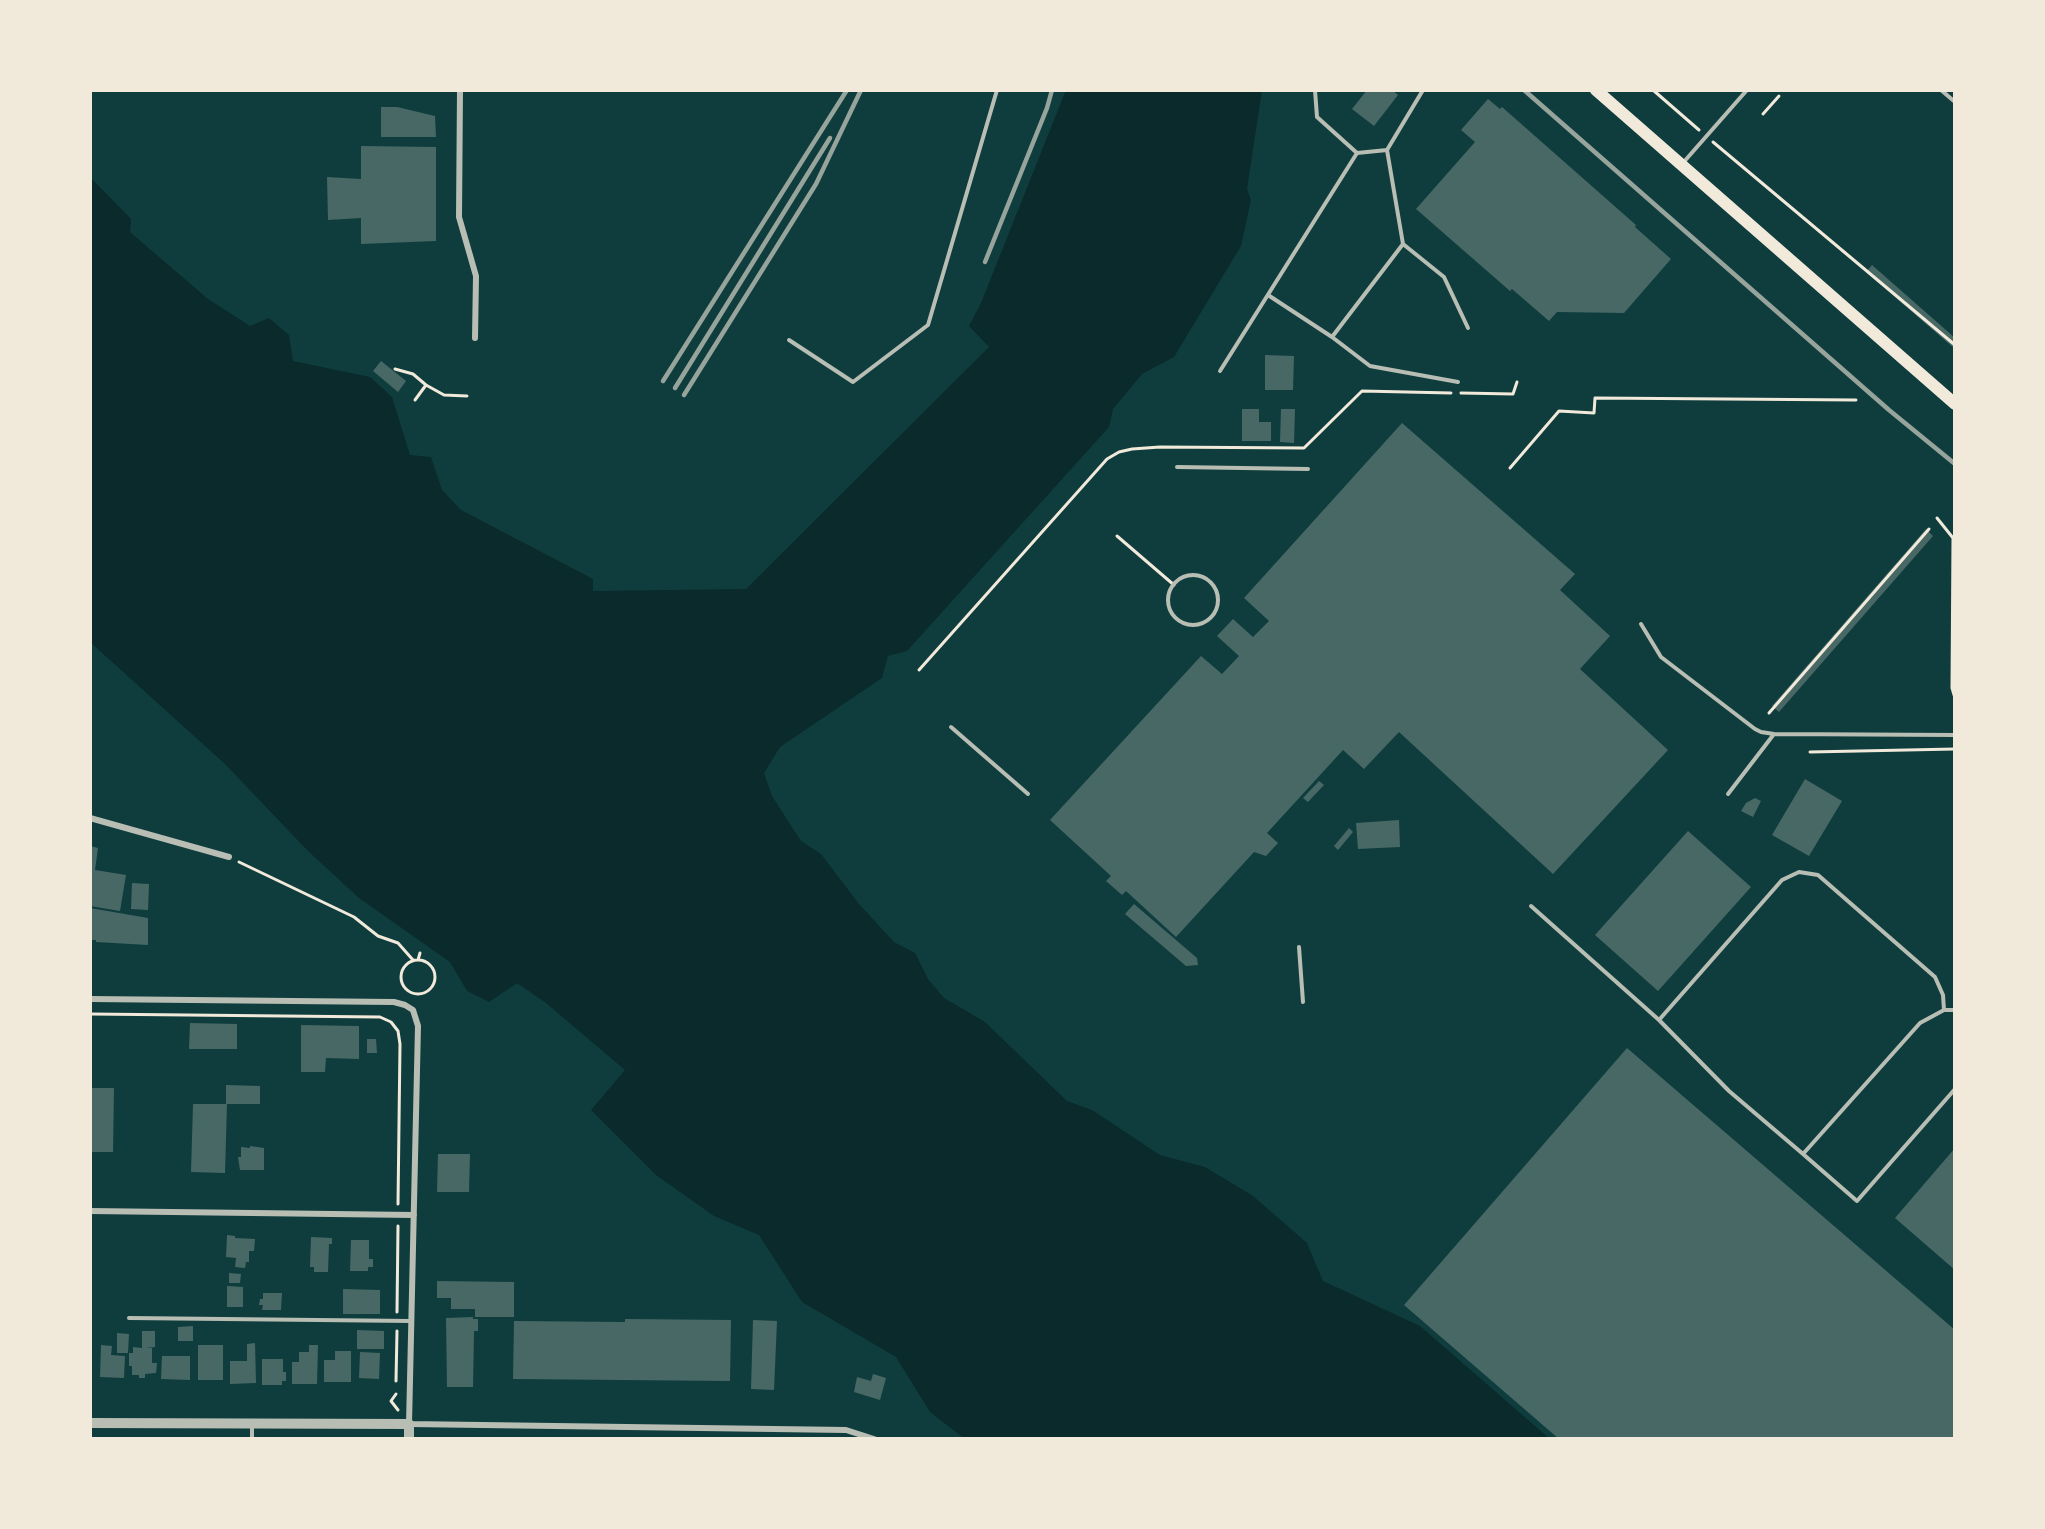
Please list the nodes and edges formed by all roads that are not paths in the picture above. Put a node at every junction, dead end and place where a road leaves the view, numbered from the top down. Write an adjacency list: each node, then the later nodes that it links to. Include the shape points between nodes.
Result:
1 (460, 90): 16 (street, via 459,217 476,276)
2 (997, 90): 17 (lane, via 928,325 853,382)
3 (1315, 90): 10 (lane, via 1317,117)
4 (1423, 90): 9 (lane)
5 (1596, 90): 11 (main road)
6 (1747, 90): 11 (lane)
7 (1941, 90): 8 (lane)
8 (1955, 102)
9 (1387, 150): 10 (lane); 12 (lane)
10 (1357, 153): 13 (lane)
11 (1682, 165): 20 (main road)
12 (1403, 244): 14 (lane, via 1444,277); 15 (lane)
13 (1268, 295): 15 (lane); 18 (lane)
14 (1468, 328)
15 (1332, 337): 19 (lane, via 1370,366)
16 (475, 338)
17 (789, 340)
18 (1220, 372)
19 (1458, 382)
20 (1955, 404)
21 (1178, 467): 22 (lane)
22 (1308, 469)
23 (1174, 585): 23 (lane, via 1168,603 1175,618 1197,625 1211,617 1218,603 1209,581 1193,575)
24 (1641, 624): 26 (lane, via 1661,657 1755,729)
25 (951, 727): 28 (lane)
26 (1774, 734): 27 (lane); 29 (lane)
27 (1955, 735)
28 (1028, 794)
29 (1728, 794)
30 (90, 818): 31 (street)
31 (229, 857)
32 (1531, 906): 38 (lane)
33 (1299, 947): 35 (lane)
34 (90, 999): 42 (street, via 394,1002 413,1010 418,1026)
35 (1303, 1002)
36 (1944, 1010): 37 (lane); 38 (lane, via 1935,977 1818,875 1799,872 1782,880); 40 (lane, via 1920,1023)
37 (1955, 1010)
38 (1659, 1020): 40 (lane, via 1729,1091)
39 (1955, 1089): 40 (lane, via 1857,1201)
40 (1803, 1154)
41 (90, 1211): 42 (street)
42 (414, 1215): 44 (street)
43 (129, 1318): 44 (lane)
44 (412, 1321): 47 (street)
45 (90, 1423): 46 (street)
46 (252, 1424): 47 (street); 48 (lane)
47 (409, 1424): 49 (street); 50 (street, via 846,1430)
48 (252, 1439)
49 (409, 1439)
50 (874, 1439)

